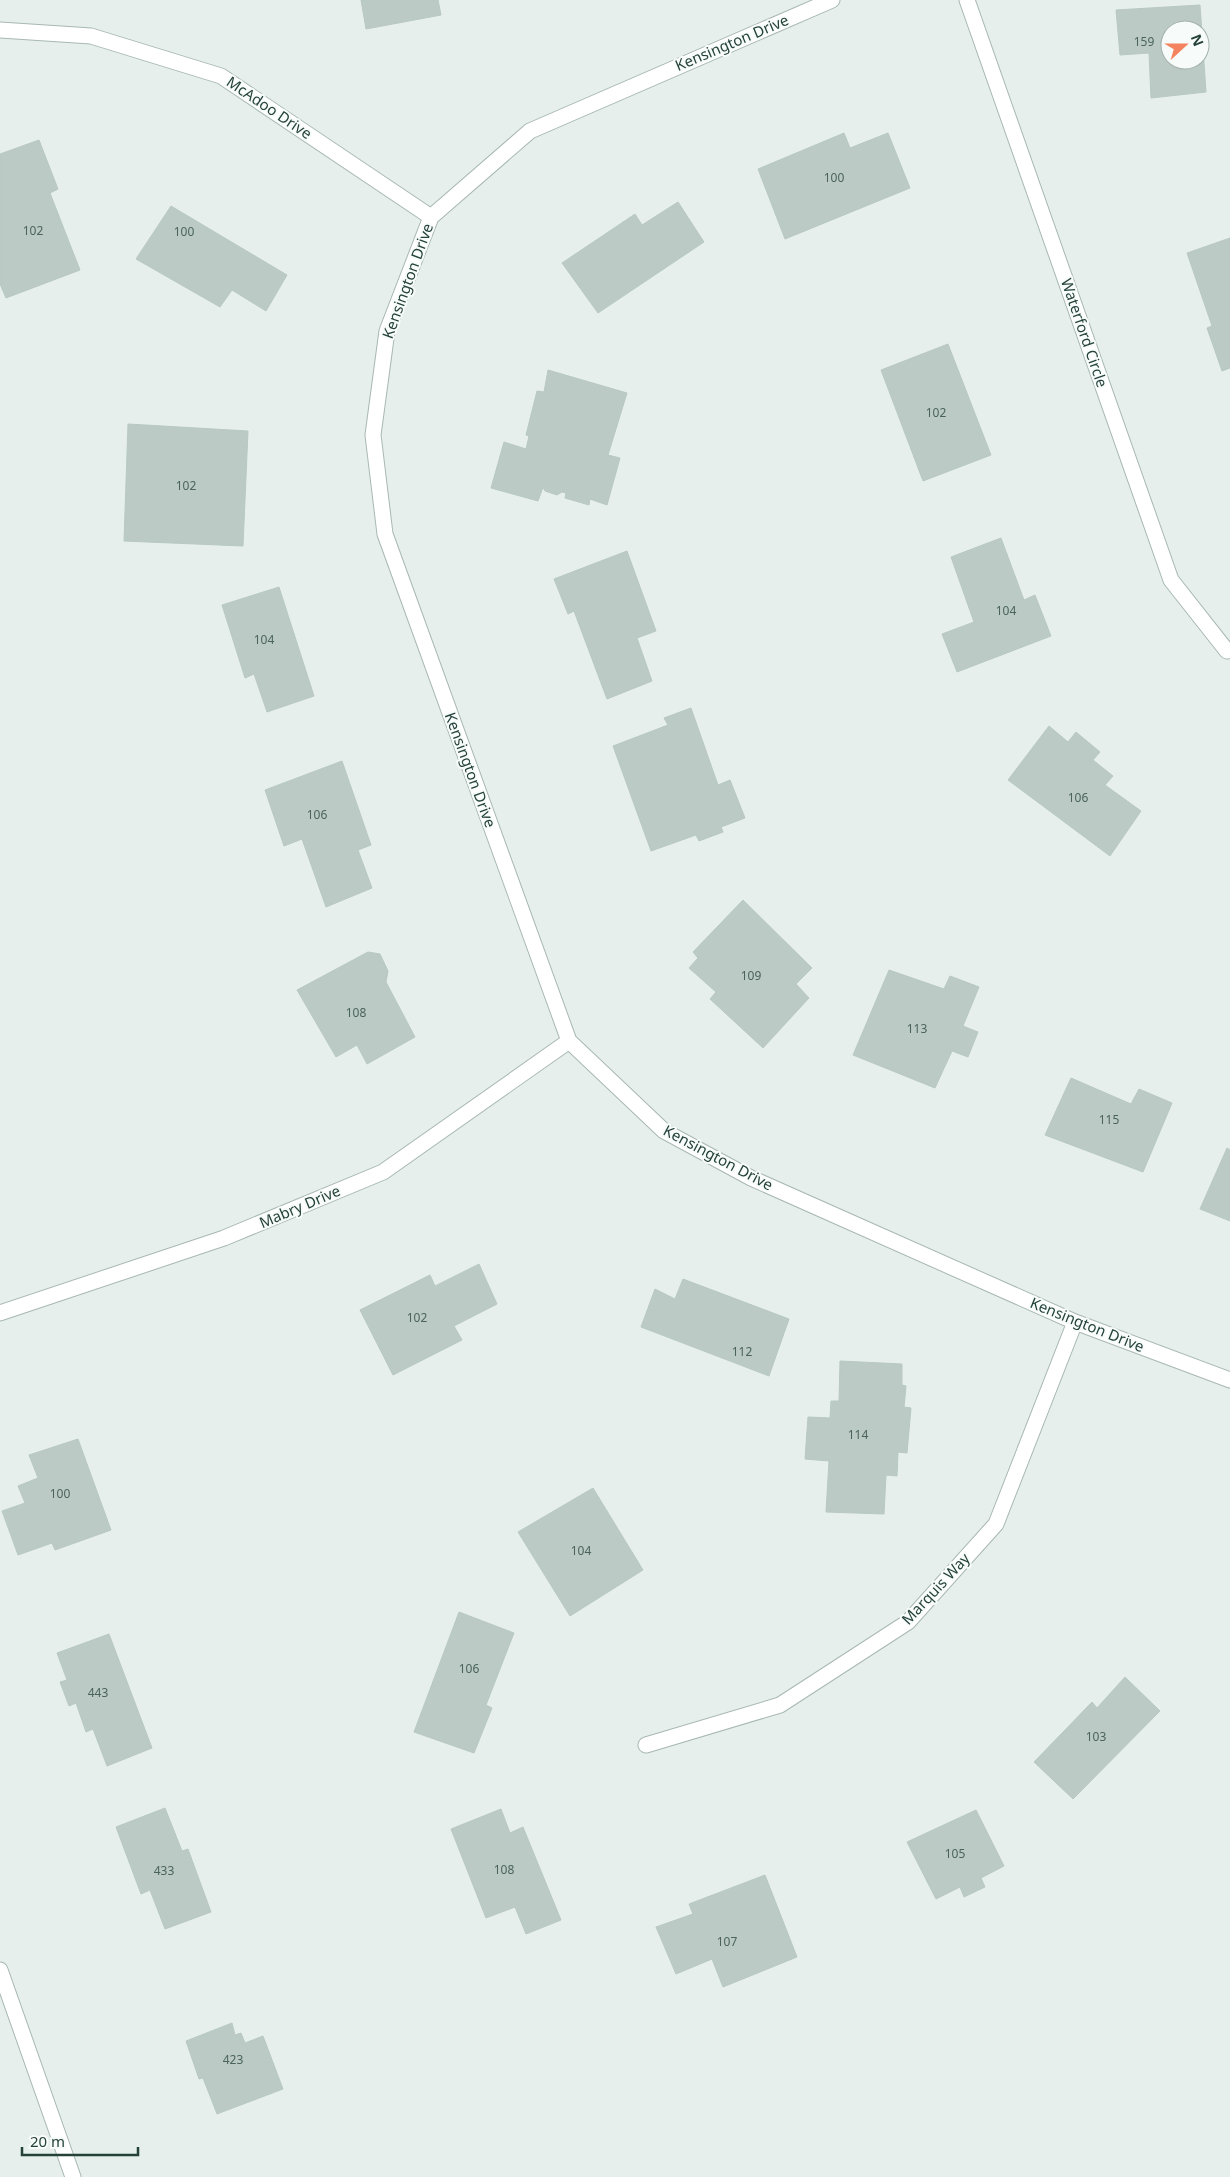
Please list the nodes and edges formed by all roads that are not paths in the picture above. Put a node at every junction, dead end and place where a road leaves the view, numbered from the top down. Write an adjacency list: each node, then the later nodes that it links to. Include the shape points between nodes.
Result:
1 (832, 0): 4 (street, Kensington Drive, via 530,131)
2 (967, 0): 5 (street, Waterford Circle, via 1172,580)
3 (0, 30): 4 (street, McAdoo Drive, via 92,36 221,76)
4 (431, 217): 6 (street, Kensington Drive, via 387,331 374,435 384,534)
5 (1227, 651)
6 (569, 1041): 7 (street, Mabry Drive, via 383,1172 224,1238); 8 (street, Kensington Drive, via 664,1131 751,1178)
7 (0, 1313)
8 (1075, 1322): 9 (street, Kensington Drive); 10 (street, Marquis Way, via 996,1524 908,1622 780,1705)
9 (1230, 1380)
10 (646, 1745)
11 (0, 1970): 12 (street)
12 (73, 2177)

